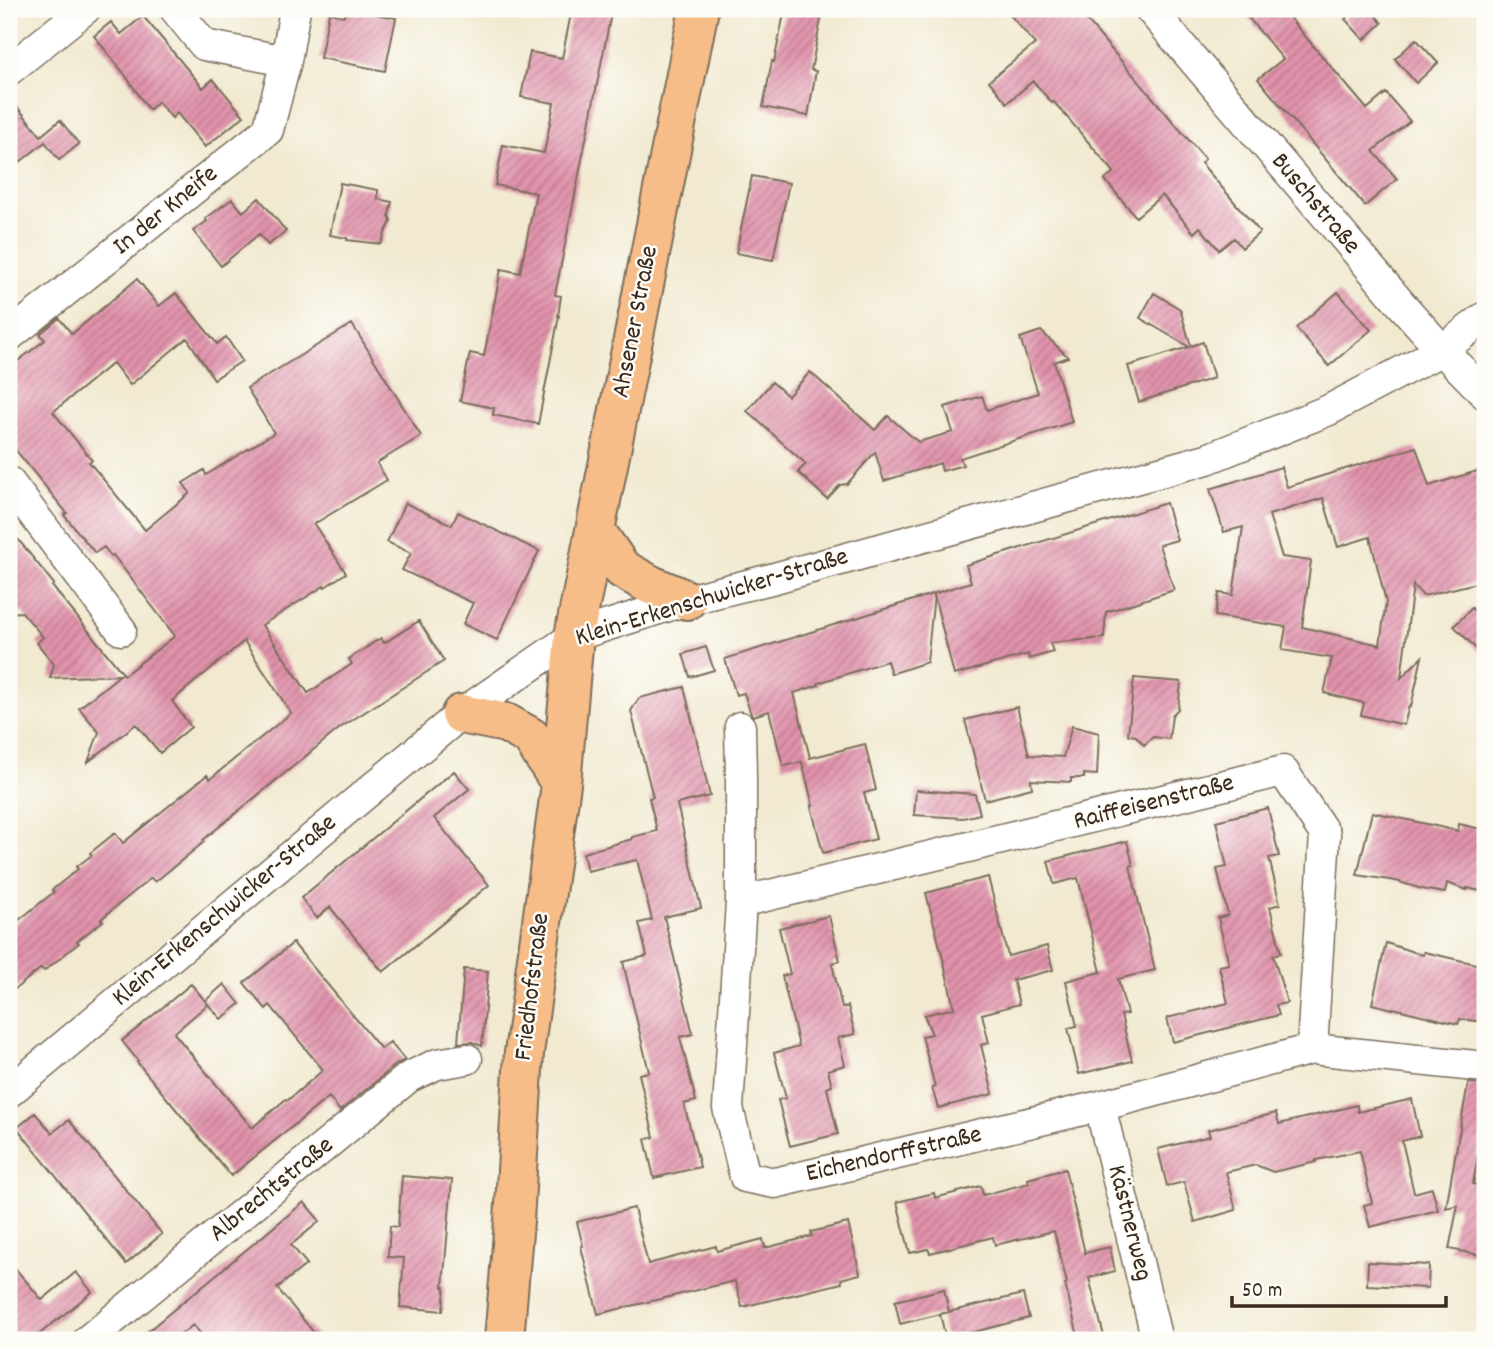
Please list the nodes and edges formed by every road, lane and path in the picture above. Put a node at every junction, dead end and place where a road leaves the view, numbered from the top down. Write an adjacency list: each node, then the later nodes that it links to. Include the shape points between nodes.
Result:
1 (85, 9): 7 (street)
2 (175, 9): 6 (street, via 204,45)
3 (295, 9): 6 (street, In der Kneife)
4 (699, 9): 13 (main road, Ahsener Straße)
5 (1150, 9): 10 (street, Buschstraße)
6 (286, 61): 9 (street, In der Kneife, via 268,130)
7 (9, 70)
8 (1485, 317): 10 (street, Klein-Erkenschwicker-Straße)
9 (9, 337)
10 (1442, 350): 11 (street, Buschstraße); 14 (street, Klein-Erkenschwicker-Straße, via 1329,410 1208,459)
11 (1485, 394)
12 (9, 482): 15 (street)
13 (595, 530): 14 (main road, via 622,569); 16 (main road, Ahsener Straße)
14 (687, 600): 16 (street, Klein-Erkenschwicker-Straße)
15 (121, 630)
16 (574, 636): 17 (street, Klein-Erkenschwicker-Straße); 19 (main road, Friedhofstraße)
17 (461, 714): 19 (main road, via 506,723 531,737); 24 (street, Klein-Erkenschwicker-Straße)
18 (740, 727): 20 (street, Eichendorffstraße)
19 (561, 784): 27 (main road, Friedhofstraße, via 524,1053)
20 (741, 902): 21 (street, Raiffeisenstraße, via 1283,771 1325,834); 25 (street, Eichendorffstraße, via 728,1108 745,1177 775,1183)
21 (1312, 1049): 23 (street, Eichendorffstraße); 25 (street, Eichendorffstraße)
22 (467, 1059): 26 (street, Albrechtstraße, via 438,1063 409,1077)
23 (1485, 1067)
24 (9, 1092)
25 (1100, 1106): 28 (street, Kästnerweg)
26 (88, 1340)
27 (504, 1340)
28 (1157, 1340)

